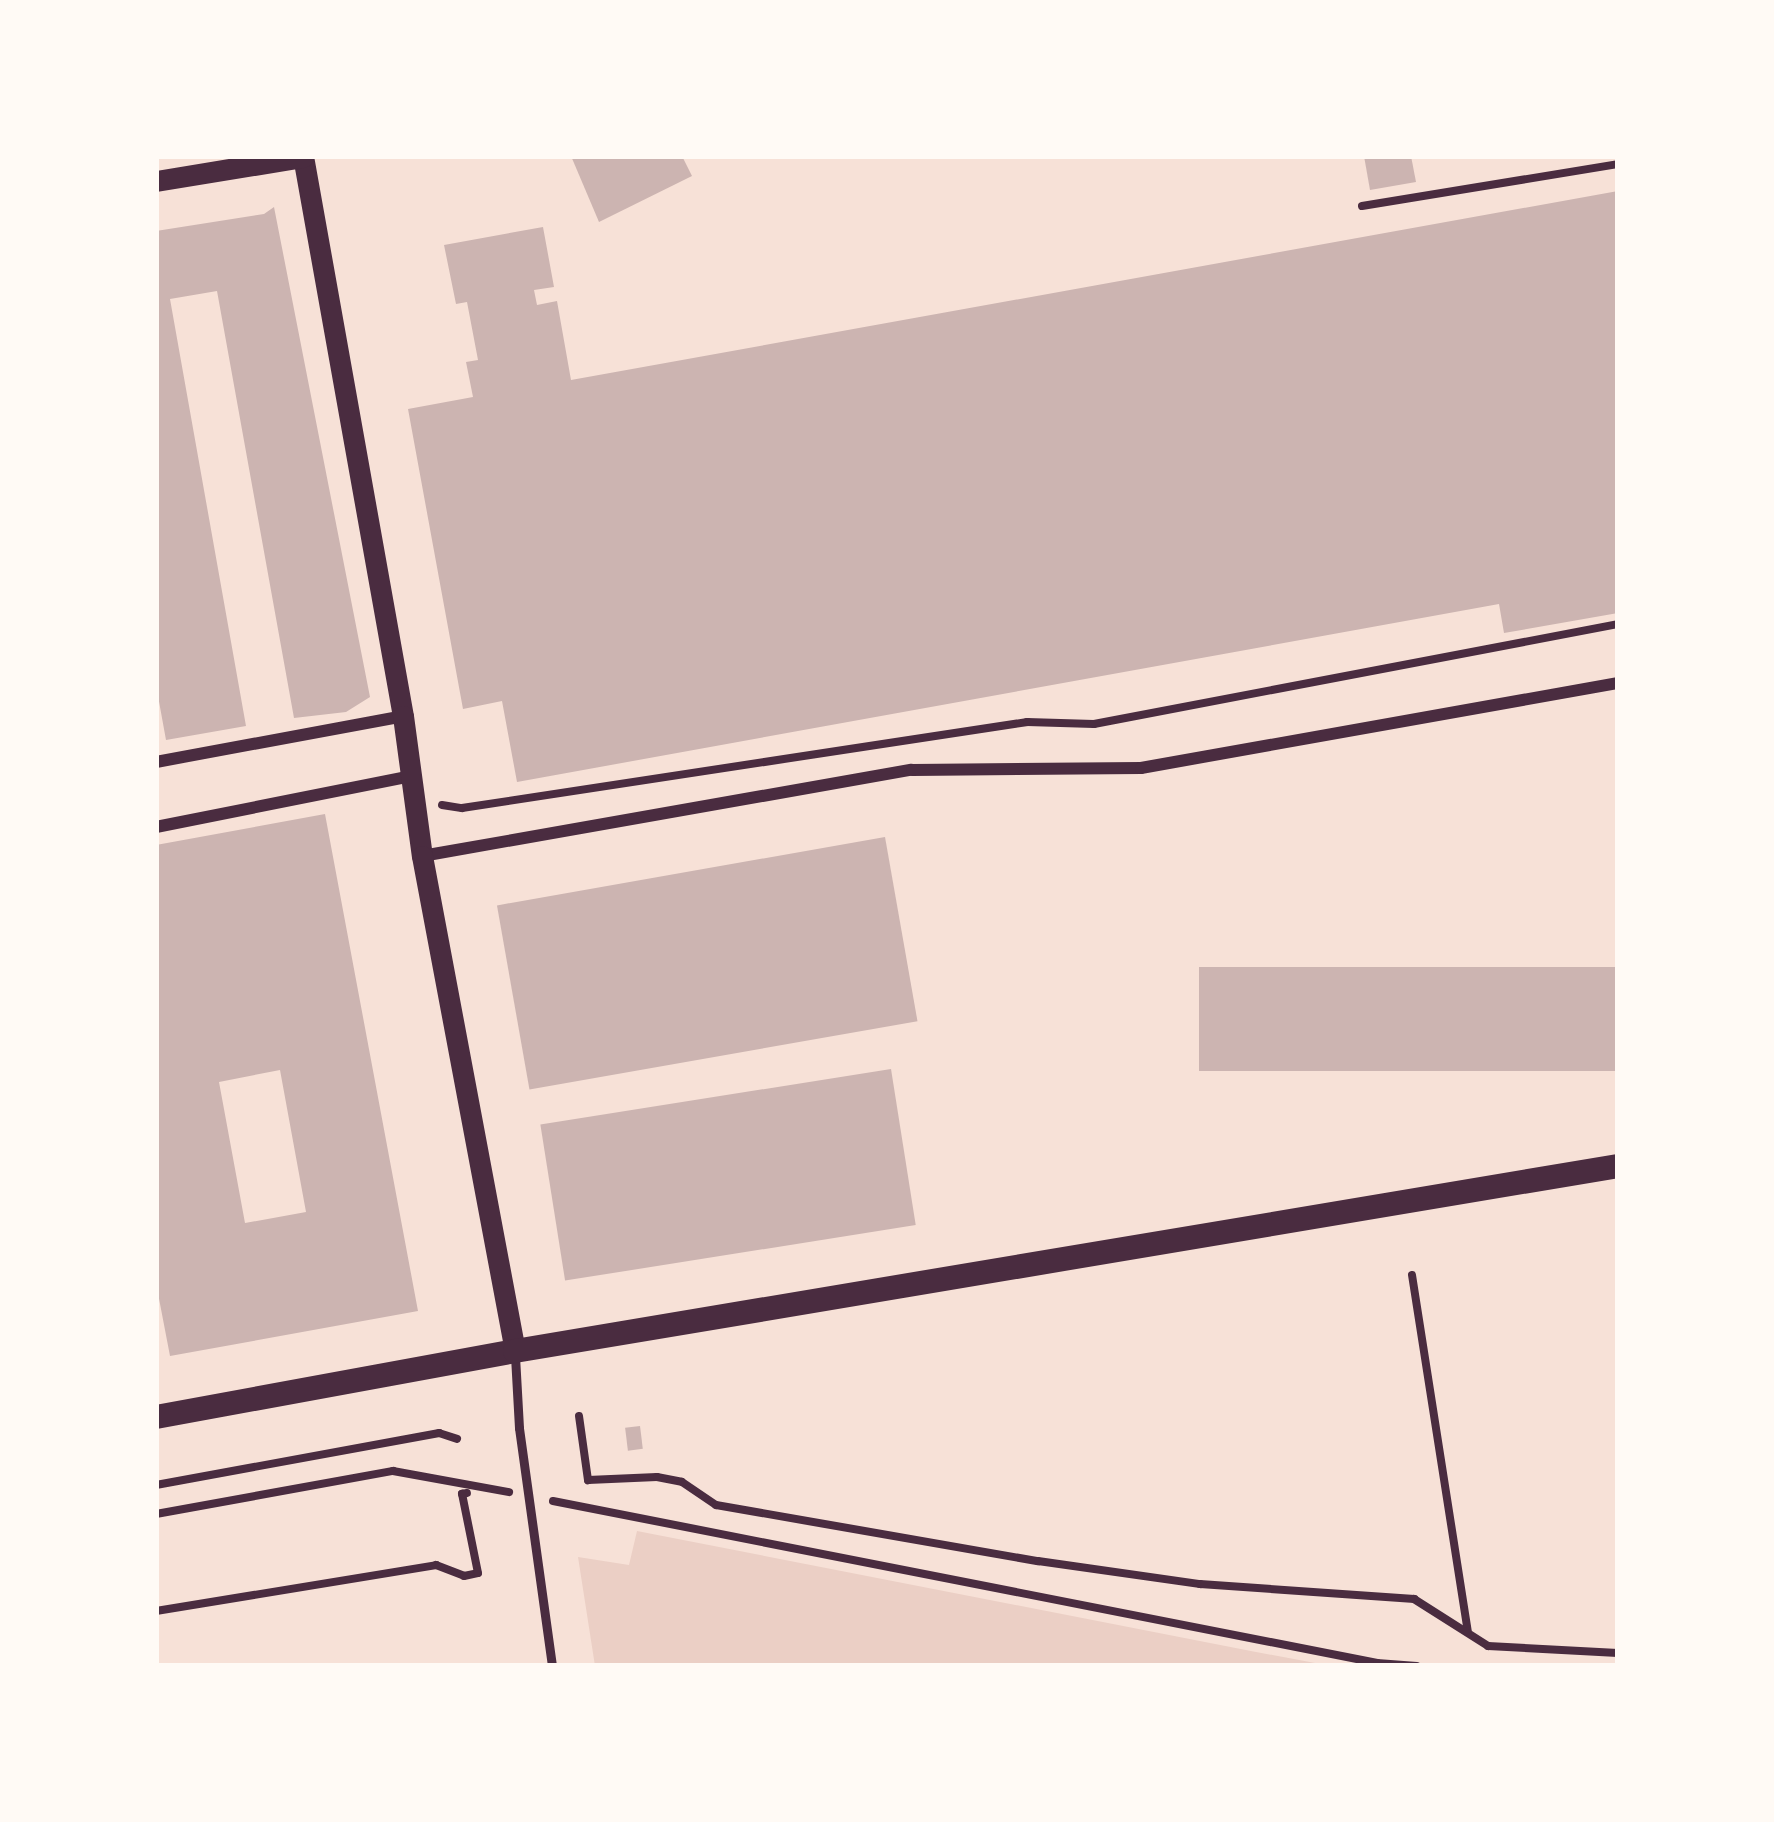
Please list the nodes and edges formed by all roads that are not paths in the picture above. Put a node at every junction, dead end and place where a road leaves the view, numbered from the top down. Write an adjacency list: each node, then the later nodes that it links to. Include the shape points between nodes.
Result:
1 (303, 157): 2 (street); 4 (street)
2 (156, 181)
3 (1618, 683): 8 (street, via 1141,768 912,770)
4 (404, 716): 5 (street); 6 (street)
5 (156, 762)
6 (411, 776): 7 (street); 8 (street)
7 (156, 827)
8 (422, 856): 10 (street)
9 (1618, 1166): 10 (main road)
10 (515, 1351): 11 (main road); 12 (lane)
11 (156, 1417)
12 (552, 1666)

